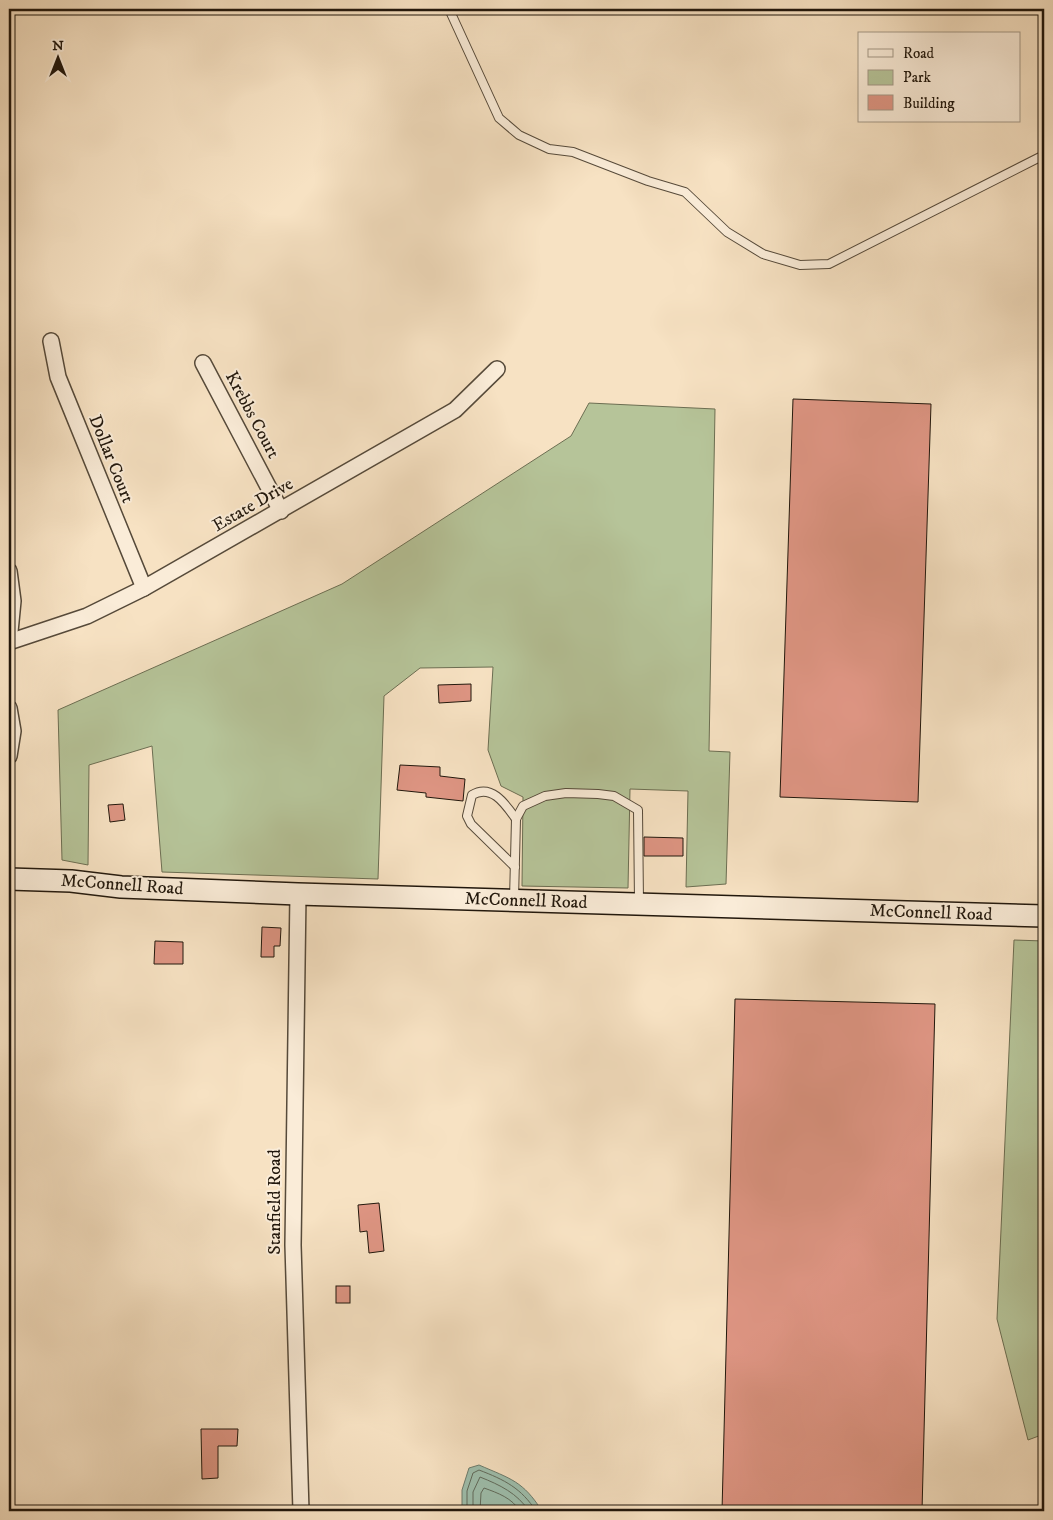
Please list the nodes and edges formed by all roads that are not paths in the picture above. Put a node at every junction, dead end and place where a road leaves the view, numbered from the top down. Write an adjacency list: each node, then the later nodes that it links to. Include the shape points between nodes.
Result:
1 (449, 9): 2 (lane, via 499,118 519,136 549,149 573,152 685,192 727,232 763,254 800,265 829,264)
2 (1044, 154)
3 (51, 341): 8 (street, Dollar Court, via 58,377)
4 (203, 363): 6 (street, Krebbs Court)
5 (497, 369): 6 (street, Estate Drive, via 455,410)
6 (281, 510): 8 (street, Estate Drive)
7 (9, 571): 9 (street, via 13,601)
8 (144, 588): 9 (street, Estate Drive, via 87,616)
9 (9, 642)
10 (9, 708): 11 (street, via 14,731)
11 (9, 756)
12 (516, 819): 13 (lane); 13 (lane, via 498,797 489,792 478,791 472,795 467,816 470,824); 17 (lane, via 523,806 545,796 566,793 614,796 638,810)
13 (515, 867): 16 (lane)
14 (9, 879): 15 (street, McConnell Road)
15 (298, 894): 16 (street, McConnell Road); 19 (street, Stanfield Road, via 293,1245)
16 (514, 901): 17 (street, McConnell Road)
17 (639, 905): 18 (street, McConnell Road)
18 (1044, 916)
19 (301, 1511)

